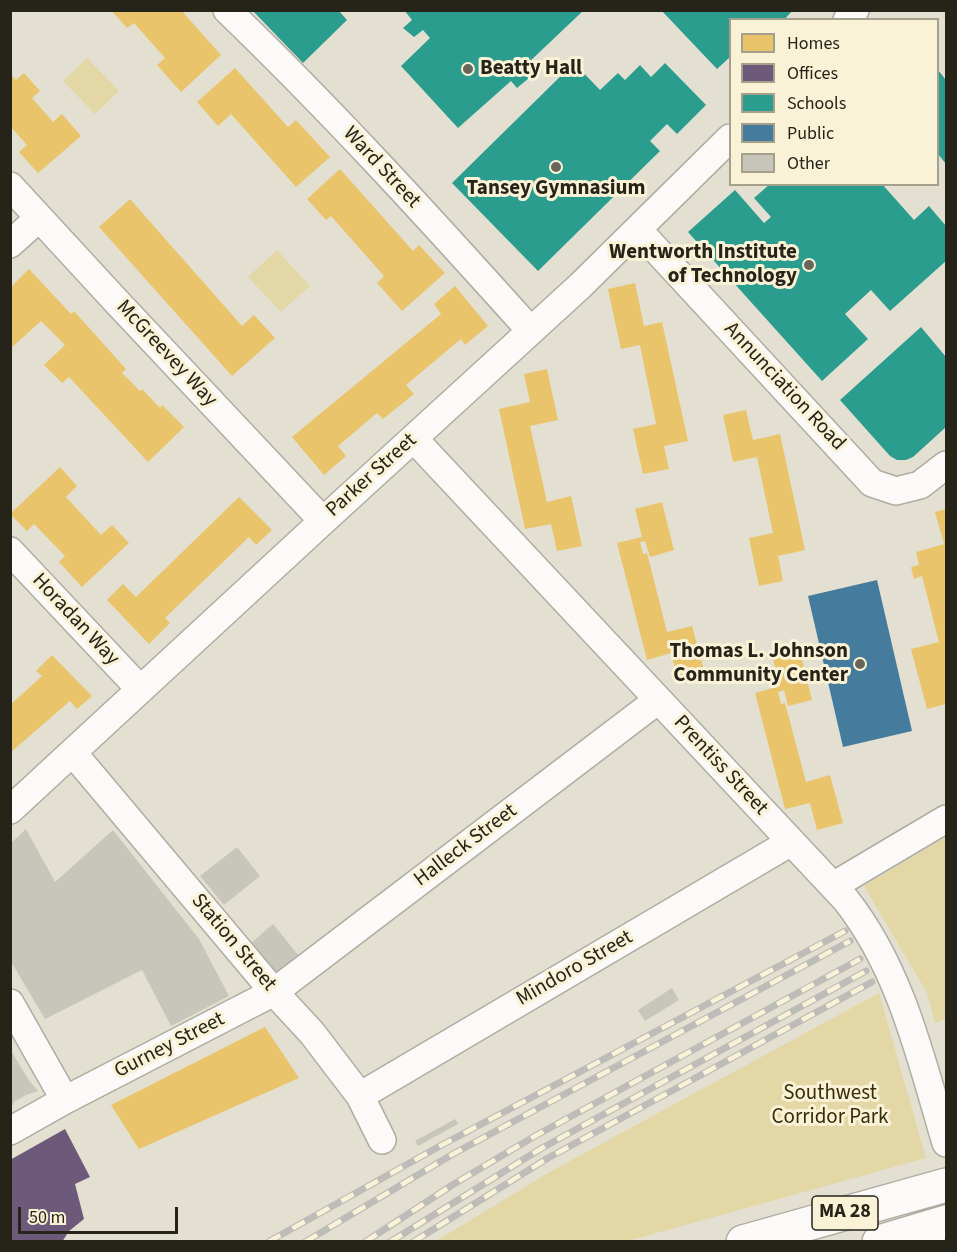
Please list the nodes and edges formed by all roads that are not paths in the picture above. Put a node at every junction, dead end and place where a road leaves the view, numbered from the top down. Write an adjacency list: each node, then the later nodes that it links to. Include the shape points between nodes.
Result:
1 (226, 10): 7 (street, Ward Street, via 369,155)
2 (729, 139): 5 (street, Parker Street)
3 (10, 186): 4 (street, McGreevey Way)
4 (39, 218): 6 (street); 10 (street, McGreevey Way)
5 (638, 230): 7 (street, Parker Street); 9 (street, Annunciation Road, via 872,483 896,491 920,485)
6 (10, 244)
7 (530, 330): 8 (street, Parker Street)
8 (414, 440): 10 (street, Parker Street); 13 (street, Prentiss Street)
9 (946, 465)
10 (322, 521): 12 (street, Parker Street)
11 (10, 551): 12 (street, Horadan Way)
12 (140, 689): 14 (street, Parker Street)
13 (658, 700): 17 (street, Prentiss Street); 19 (street, Halleck Street)
14 (73, 753): 15 (street, Parker Street); 19 (street, Station Street)
15 (10, 810)
16 (946, 819): 18 (street)
17 (790, 842): 18 (street, Prentiss Street); 21 (street, Mindoro Street)
18 (833, 886): 25 (street, Prentiss Street, via 859,916 910,1020)
19 (274, 992): 21 (street, Station Street, via 312,1033); 22 (street, Gurney Street)
20 (10, 1003): 22 (street)
21 (360, 1096): 24 (street, Station Street)
22 (65, 1100): 23 (street, Gurney Street)
23 (10, 1131)
24 (382, 1140)
25 (946, 1143)
26 (946, 1185): 28 (main road, MA 28)
27 (946, 1222): 29 (main road, MA 28)
28 (743, 1242)
29 (879, 1242)

